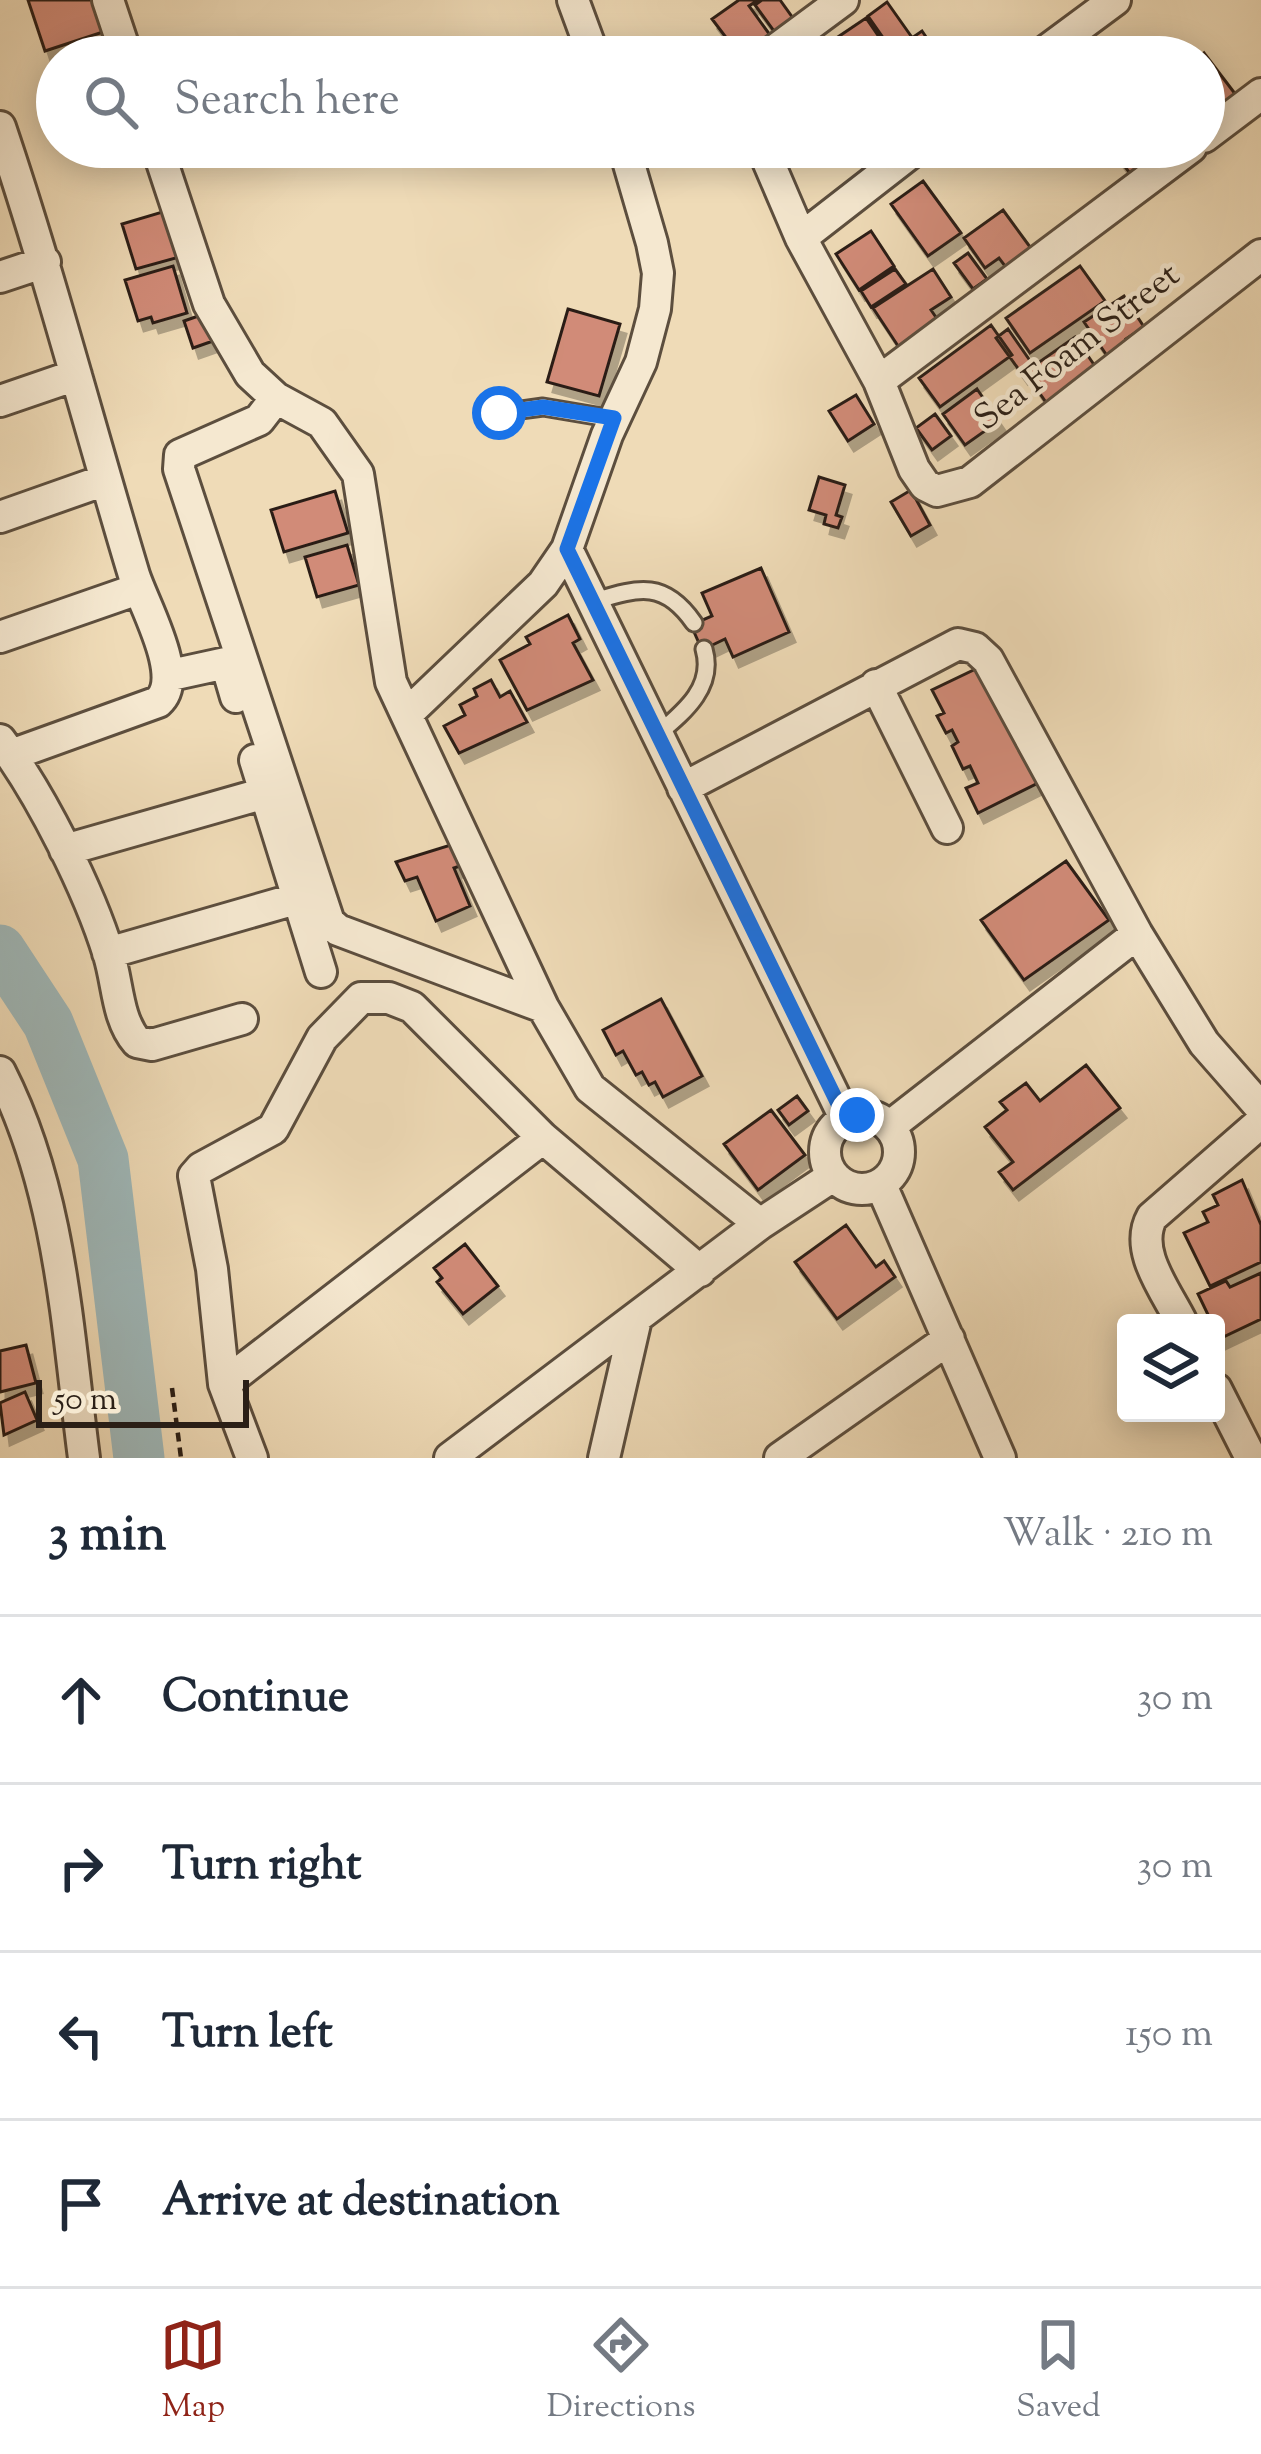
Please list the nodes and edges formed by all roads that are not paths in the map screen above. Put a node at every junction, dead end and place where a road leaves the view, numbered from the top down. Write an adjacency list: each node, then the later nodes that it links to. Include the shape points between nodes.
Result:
1 (108, 0): 5 (street)
2 (574, 0): 6 (street)
3 (842, 0): 7 (street)
4 (1115, 0): 8 (street)
5 (120, 36)
6 (587, 36)
7 (794, 36)
8 (1067, 36)
9 (1261, 94): 10 (street)
10 (1225, 121)
11 (0, 127): 19 (street)
12 (164, 168): 23 (street, via 209,304 250,374)
13 (630, 168): 26 (street, via 658,273 641,362)
14 (771, 168): 17 (street)
15 (891, 168): 17 (street)
16 (1163, 168): 22 (street)
17 (801, 238): 22 (street)
18 (1261, 255): 22 (street, Sea Foam Street, via 970,482 938,491 925,485)
19 (45, 262): 20 (street); 21 (street)
20 (0, 277)
21 (76, 375): 24 (street); 27 (street)
22 (879, 381)
23 (276, 398): 37 (street, via 322,423 358,474 391,682); 48 (street, via 259,420 180,455 179,469 329,922)
24 (0, 401)
25 (499, 413): 26 (lane, via 543,407)
26 (614, 418): 29 (street)
27 (106, 480): 28 (street); 30 (street)
28 (0, 518)
29 (567, 549): 31 (street); 37 (street, via 543,584)
30 (138, 589): 33 (street); 35 (street)
31 (595, 601): 32 (lane, via 656,590); 38 (street)
32 (694, 623)
33 (0, 637)
34 (704, 649): 38 (lane, via 708,662 692,706)
35 (171, 675): 39 (street, via 158,702); 41 (street, via 226,663)
36 (876, 685): 40 (street); 42 (street); 45 (street, via 958,644 988,660)
37 (408, 713): 48 (street)
38 (658, 734): 40 (street)
39 (6, 748): 43 (street)
40 (683, 788): 52 (street)
41 (265, 793): 43 (street); 44 (street)
42 (947, 828)
43 (64, 850): 46 (street)
44 (298, 898): 46 (street); 47 (street)
45 (1137, 934): 51 (street, via 1204,1043); 54 (street)
46 (108, 952): 49 (street, via 126,1030 137,1042 152,1045)
47 (321, 972)
48 (543, 1007): 58 (street, via 590,1088)
49 (242, 1019)
50 (0, 1072): 65 (street, via 21,1113 59,1257)
51 (1261, 1108)
52 (845, 1118): 54 (street, via 869,1115); 56 (street, via 824,1151)
53 (1261, 1122): 60 (street, via 1146,1228 1146,1248)
54 (889, 1127): 57 (street, via 898,1164)
55 (543, 1138): 59 (street); 63 (street); 63 (street, via 412,1007 361,998 322,1038 273,1129 194,1176)
56 (832, 1176): 57 (street, via 855,1189); 58 (street)
57 (881, 1185): 62 (street)
58 (760, 1224): 59 (street)
59 (700, 1271): 61 (street)
60 (1178, 1314)
61 (635, 1319): 67 (street); 68 (street)
62 (949, 1339): 69 (street); 70 (street)
63 (224, 1384): 66 (street)
64 (1225, 1407): 71 (street)
65 (84, 1458)
66 (252, 1458)
67 (450, 1458)
68 (604, 1458)
69 (780, 1458)
70 (1000, 1458)
71 (1251, 1458)

